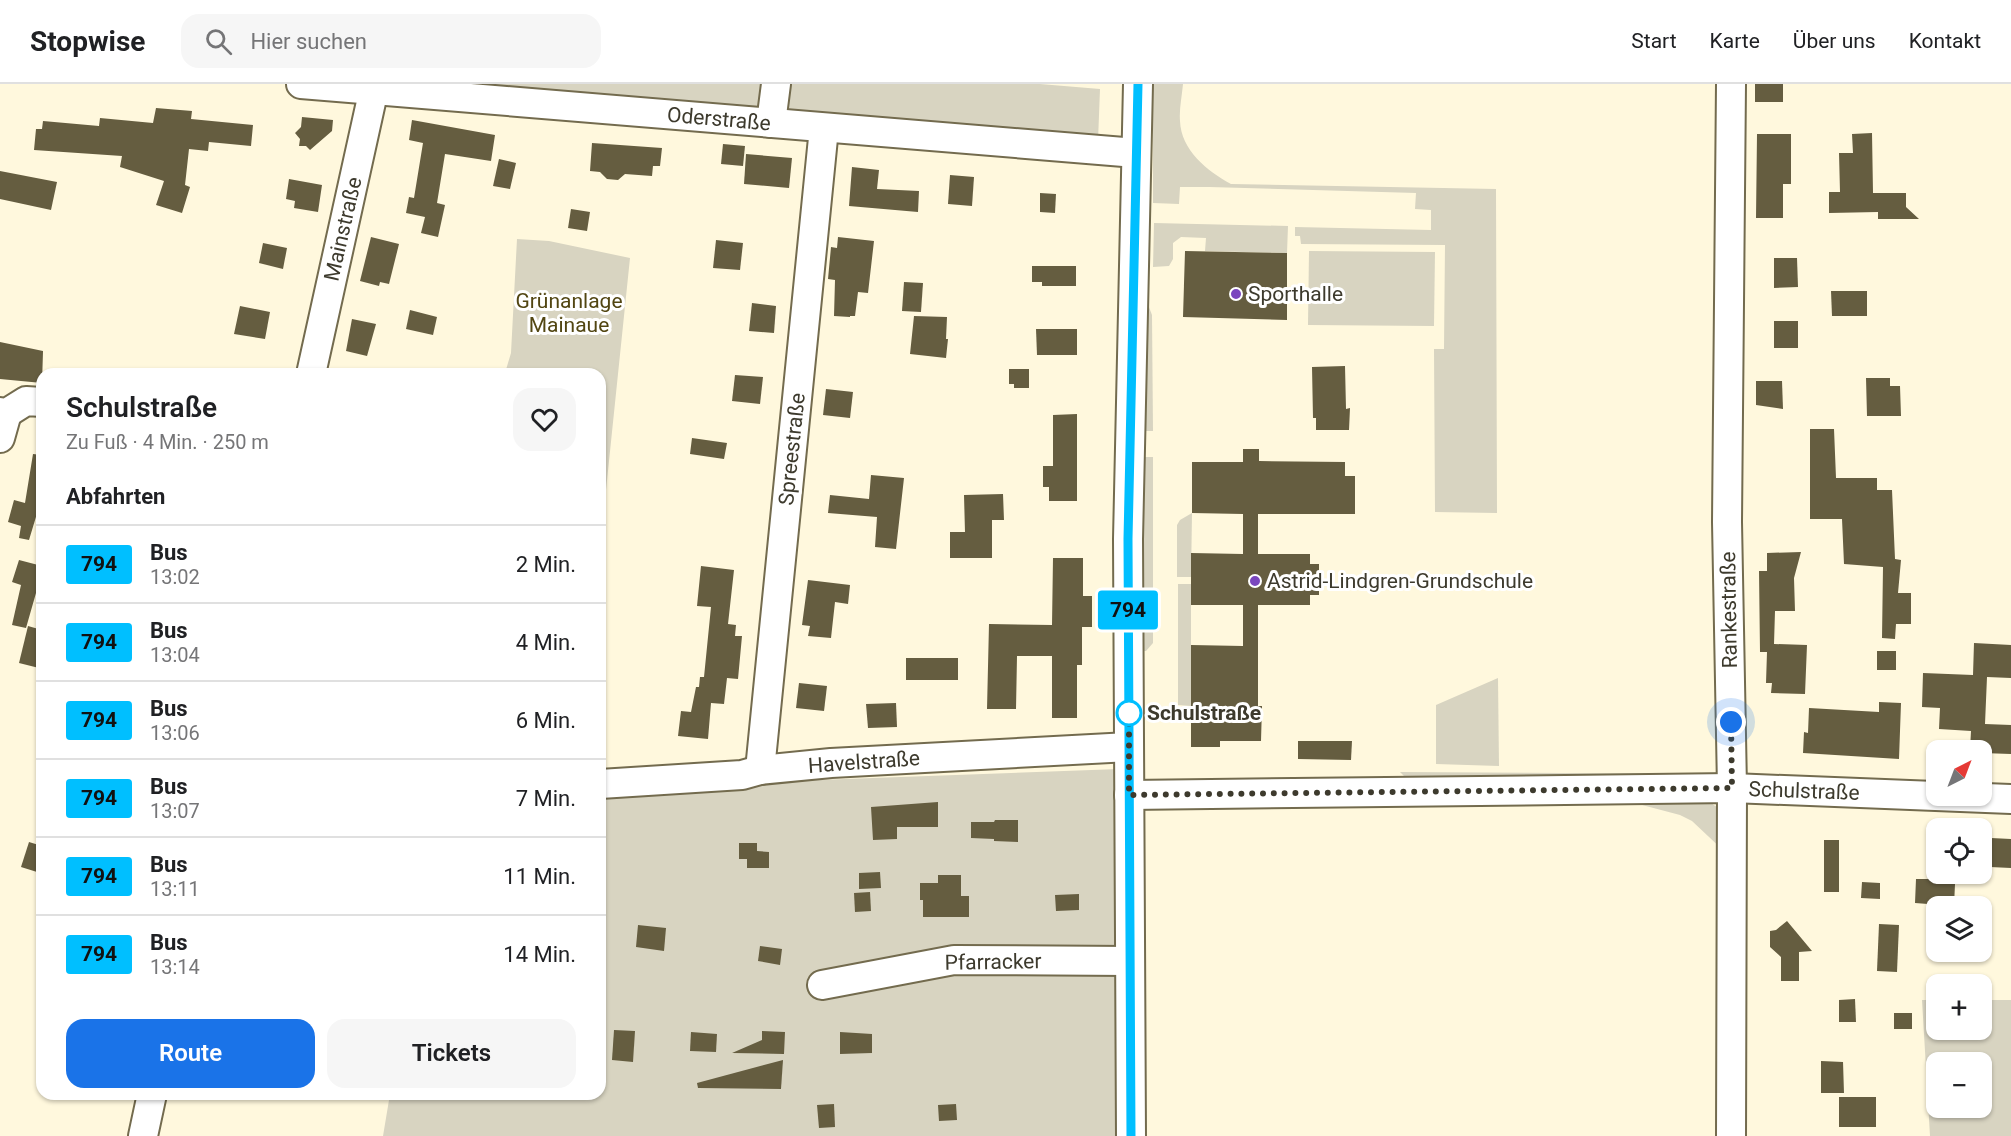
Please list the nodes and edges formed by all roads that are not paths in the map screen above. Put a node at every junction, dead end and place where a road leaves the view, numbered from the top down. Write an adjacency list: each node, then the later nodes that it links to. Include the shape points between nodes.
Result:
1 (302, 84): 5 (street, Oderstraße)
2 (776, 84): 6 (street)
3 (1138, 84): 8 (street)
4 (1731, 84): 15 (street, Rankestraße, via 1727,522)
5 (374, 87): 6 (street, Oderstraße); 9 (street, Mainstraße)
6 (771, 123): 7 (street, Oderstraße)
7 (824, 128): 8 (street, Oderstraße); 13 (street, Spreestraße)
8 (1136, 153): 12 (street, via 1128,539)
9 (312, 368)
10 (36, 402): 11 (street, via 26,401)
11 (2, 421)
12 (1129, 747): 13 (street, Havelstraße); 16 (street)
13 (760, 770): 14 (street, Havelstraße, via 742,776)
14 (606, 784)
15 (1732, 788): 16 (street, Schulstraße); 17 (street, Schulstraße); 23 (street, Rankestraße)
16 (1129, 795): 18 (street)
17 (2011, 799)
18 (1130, 961): 19 (street, Pfarracker, via 954,960); 22 (street)
19 (822, 986)
20 (151, 1100): 21 (street)
21 (143, 1136)
22 (1131, 1136)
23 (1731, 1136)

